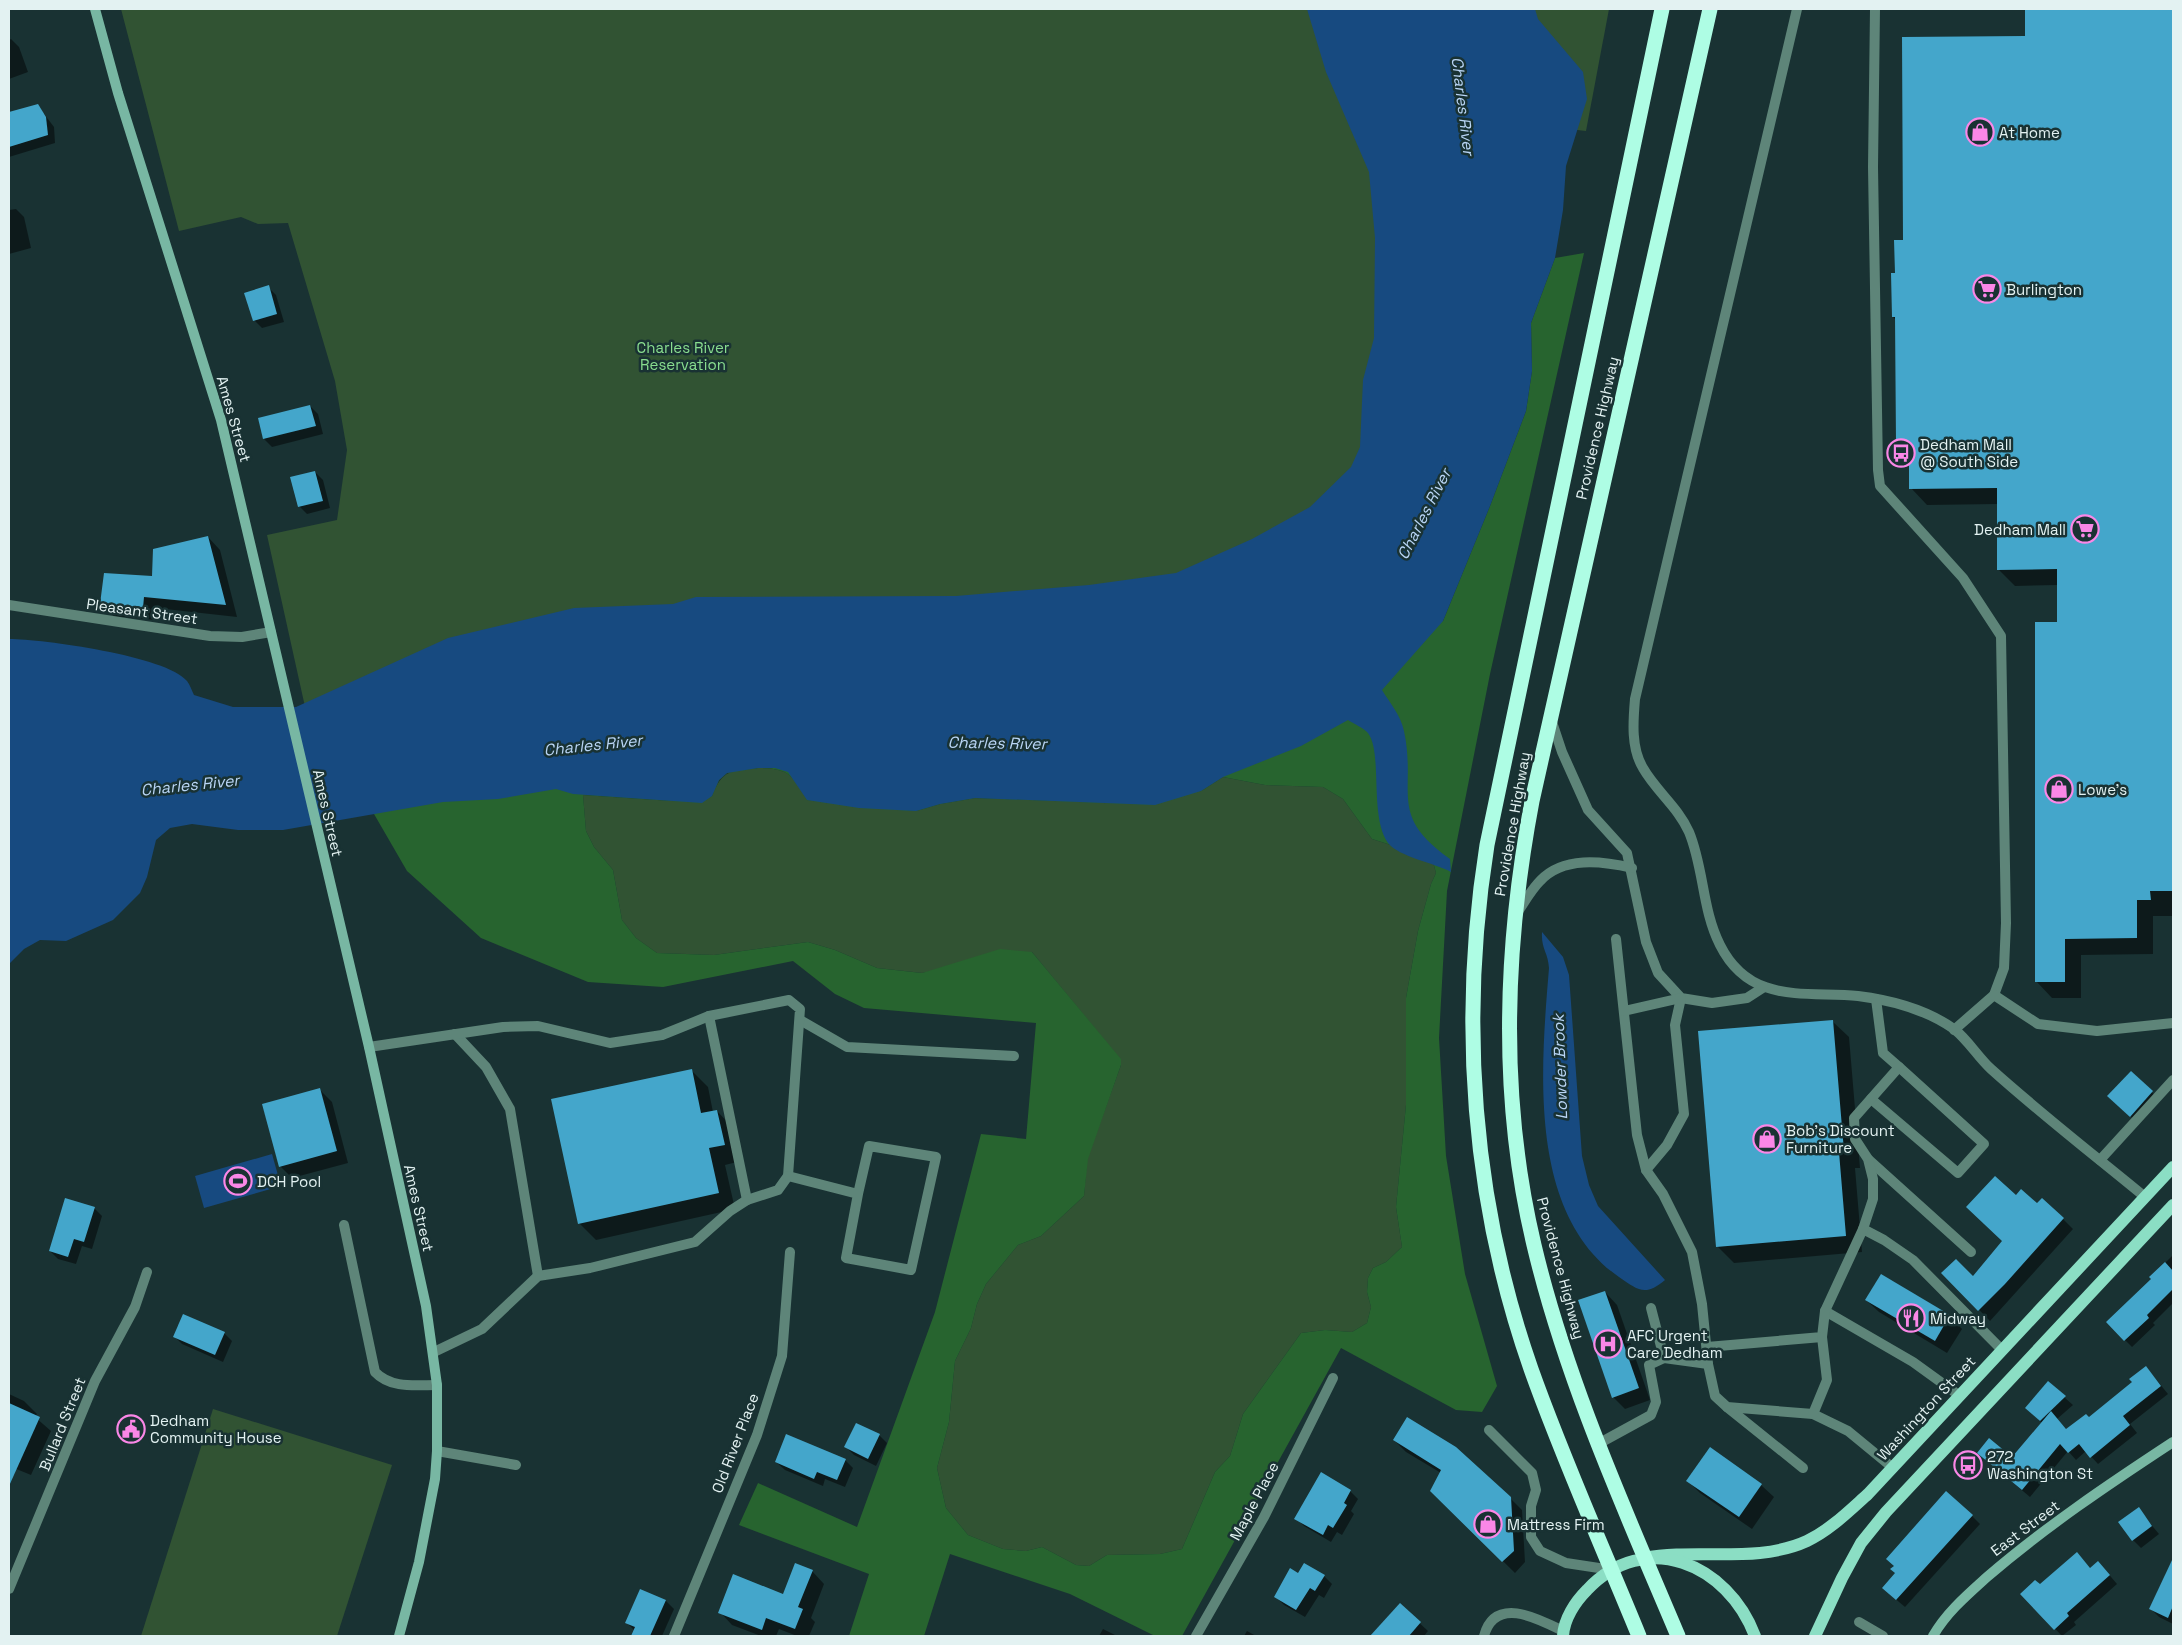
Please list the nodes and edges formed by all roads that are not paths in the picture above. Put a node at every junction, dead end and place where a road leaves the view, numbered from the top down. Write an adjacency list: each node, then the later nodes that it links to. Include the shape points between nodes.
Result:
1 (95, 9): 7 (street, Ames Street, via 118,93 221,420)
2 (1662, 9): 63 (highway, Providence Highway, via 1495,802 1481,885 1473,968 1473,1052 1478,1134 1499,1257 1531,1368)
3 (1710, 9): 8 (highway, Providence Highway)
4 (1797, 9): 12 (street, via 1635,699 1634,718 1634,736 1642,767 1684,821 1690,836 1720,945 1745,976)
5 (1875, 9): 13 (street, via 1873,167 1878,470 1880,486 1963,578 2001,636 2006,923 2004,968)
6 (9, 605): 7 (street, Pleasant Street, via 210,636 242,637)
7 (271, 632): 22 (street, Ames Street)
8 (1551, 718): 9 (street, via 1588,810 1627,853); 10 (highway, Providence Highway, via 1525,840)
9 (1632, 868): 10 (street, via 1608,863 1581,863 1557,868 1540,880); 14 (street, via 1649,950 1658,973)
10 (1514, 918): 57 (highway, Providence Highway, via 1508,1002 1510,1076 1525,1206 1556,1324)
11 (1616, 939): 16 (street)
12 (1764, 987): 14 (street, via 1747,998 1712,1003); 15 (street, via 1786,994)
13 (1994, 995): 19 (street, via 2038,1024 2097,1031); 20 (street)
14 (1681, 998): 16 (street); 30 (street, via 1676,1025 1684,1114 1667,1146)
15 (1876, 999): 20 (street, via 1914,1009); 24 (street, via 1883,1054)
16 (1624, 1011): 30 (street, via 1637,1135)
17 (709, 1016): 18 (street, via 789,1000 800,1009); 21 (street, via 662,1035 610,1043 538,1026); 34 (street)
18 (800, 1020): 23 (street, via 847,1048); 31 (street)
19 (2173, 1023)
20 (1954, 1030): 28 (street, via 1990,1068)
21 (455, 1034): 22 (street); 41 (street, via 486,1067 510,1108)
22 (369, 1047): 47 (street, Ames Street)
23 (1014, 1056)
24 (1899, 1067): 26 (street); 26 (street, via 1984,1144 1958,1173)
25 (2173, 1080): 28 (street)
26 (1871, 1099): 27 (street, via 1854,1118 1855,1139)
27 (1868, 1159): 37 (street, via 1873,1199); 39 (street)
28 (2100, 1160): 33 (street)
29 (2173, 1167): 33 (main road, Washington Street)
30 (1646, 1170): 45 (street, via 1663,1194 1692,1252)
31 (788, 1176): 32 (street); 34 (street, via 778,1190)
32 (858, 1194): 32 (street, via 869,1146 936,1157 911,1270 846,1258)
33 (2145, 1198): 46 (main road, Washington Street)
34 (747, 1200): 41 (street, via 695,1242 590,1268)
35 (2173, 1205): 74 (main road, via 1886,1512 1861,1543)
36 (344, 1225): 51 (street, via 375,1372 381,1378 398,1384)
37 (1863, 1229): 43 (street); 46 (street, via 1913,1260)
38 (790, 1252): 68 (street, Old River Place, via 782,1356 756,1435)
39 (1971, 1252)
40 (147, 1272): 64 (street, Bullard Street, via 135,1307 96,1381)
41 (538, 1276): 47 (street, via 482,1329)
42 (1650, 1308): 48 (street)
43 (1825, 1310): 44 (street); 52 (street, via 1913,1362)
44 (1822, 1336): 45 (street); 54 (street, via 1827,1380)
45 (1706, 1348): 49 (street)
46 (2002, 1350): 52 (main road, Washington Street)
47 (434, 1352): 51 (street, Ames Street)
48 (1664, 1358): 49 (street); 57 (street, via 1649,1365 1656,1402 1651,1415)
49 (1708, 1364): 53 (street, via 1715,1396)
50 (1333, 1378): 69 (street, Maple Place, via 1264,1517)
51 (437, 1385): 58 (street, Ames Street)
52 (1960, 1396): 61 (main road, Washington Street)
53 (1727, 1407): 54 (street); 60 (street)
54 (1813, 1414): 61 (street, via 1848,1431)
55 (1489, 1430): 63 (street, via 1532,1473 1536,1490 1531,1506 1531,1537 1540,1551 1566,1563)
56 (2173, 1442): 76 (street, East Street, via 2004,1563 1956,1606)
57 (1598, 1444): 62 (highway, Providence Highway)
58 (437, 1451): 59 (street); 67 (street, Ames Street, via 435,1479 419,1562)
59 (516, 1465)
60 (1803, 1468)
61 (1893, 1468): 62 (main road, Washington Street, via 1846,1514 1808,1540 1789,1548 1761,1552 1683,1552)
62 (1644, 1558): 63 (main road, Washington Street); 72 (highway, Providence Highway); 73 (main road, via 1684,1563 1700,1569 1718,1582 1743,1611)
63 (1612, 1570): 66 (main road, Washington Street, via 1583,1593 1572,1609); 71 (highway, Providence Highway)
64 (9, 1589)
65 (1859, 1622): 75 (street)
66 (1563, 1635): 70 (street, via 1518,1613 1504,1613 1492,1620)
67 (399, 1636)
68 (674, 1636)
69 (1196, 1636)
70 (1484, 1636)
71 (1639, 1636)
72 (1678, 1636)
73 (1755, 1636)
74 (1815, 1636)
75 (1883, 1636)
76 (1933, 1636)

